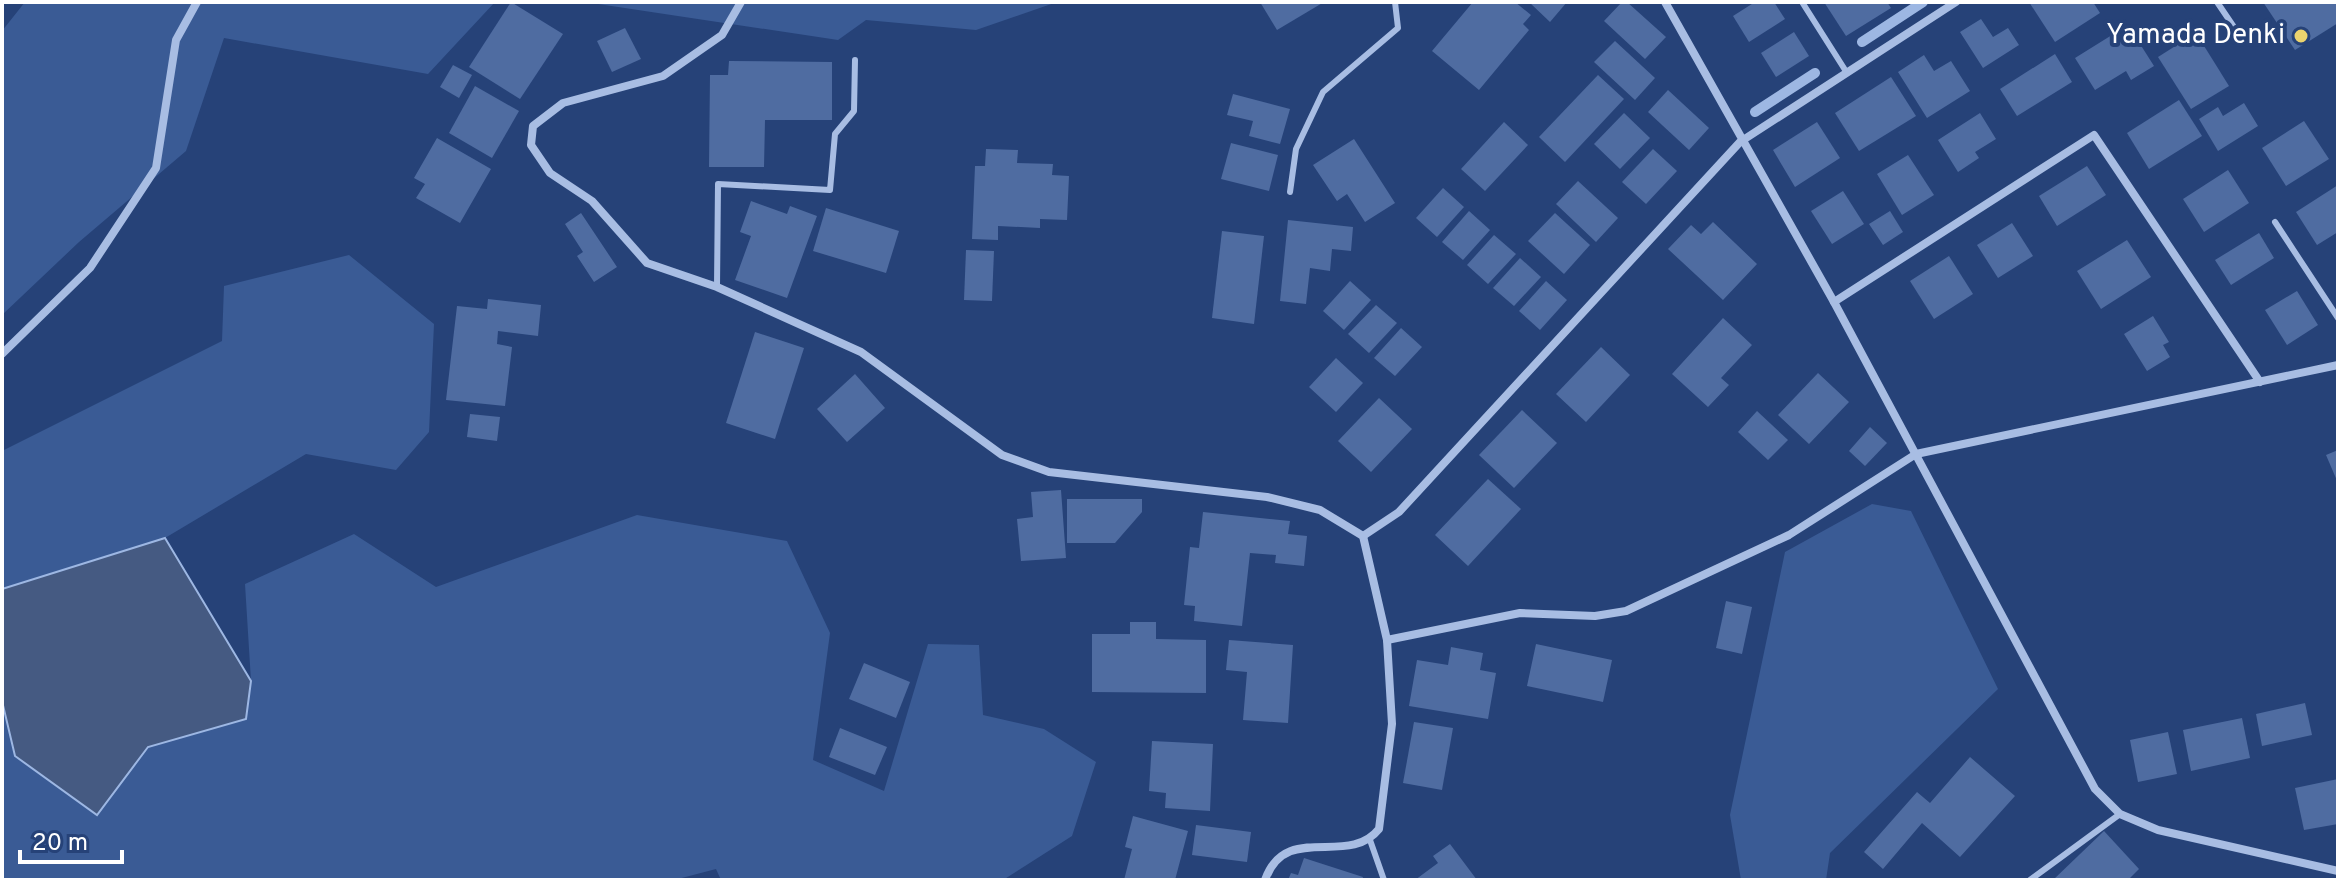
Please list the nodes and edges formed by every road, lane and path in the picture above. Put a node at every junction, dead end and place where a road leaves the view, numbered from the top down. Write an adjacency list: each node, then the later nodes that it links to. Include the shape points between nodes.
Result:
1 (197, 2): 17 (street, via 176,40 156,168 90,268)
2 (741, 2): 14 (street, via 722,35 663,76 563,103 533,126 531,145 550,173 592,201 647,263)
3 (1395, 2): 12 (lane, via 1398,28 1323,92 1296,149)
4 (1665, 2): 11 (street)
5 (1802, 2): 10 (lane)
6 (1956, 2): 10 (street)
7 (2217, 2): 8 (lane)
8 (2238, 33)
9 (855, 60): 14 (lane, via 854,111 835,134 830,190 718,184)
10 (1847, 73): 11 (street)
11 (1740, 142): 15 (street); 21 (street, via 1399,512)
12 (1290, 192)
13 (2275, 222): 16 (lane)
14 (717, 287): 21 (street, via 861,352 1002,455 1049,472 1267,497 1320,510)
15 (1834, 302): 19 (street, via 2094,135); 20 (street)
16 (2338, 318)
17 (2, 354)
18 (2338, 365): 19 (street)
19 (2260, 382): 20 (street)
20 (1916, 454): 22 (street, via 1789,535 1626,611 1595,616 1520,613); 23 (street, via 2095,789)
21 (1363, 536): 22 (street)
22 (1387, 640): 24 (street, via 1392,724 1379,829)
23 (2120, 814): 25 (street, via 2158,830); 28 (lane)
24 (1370, 840): 26 (street, via 1289,850 1275,861); 27 (lane)
25 (2338, 871)
26 (1265, 880)
27 (1384, 880)
28 (2030, 880)

